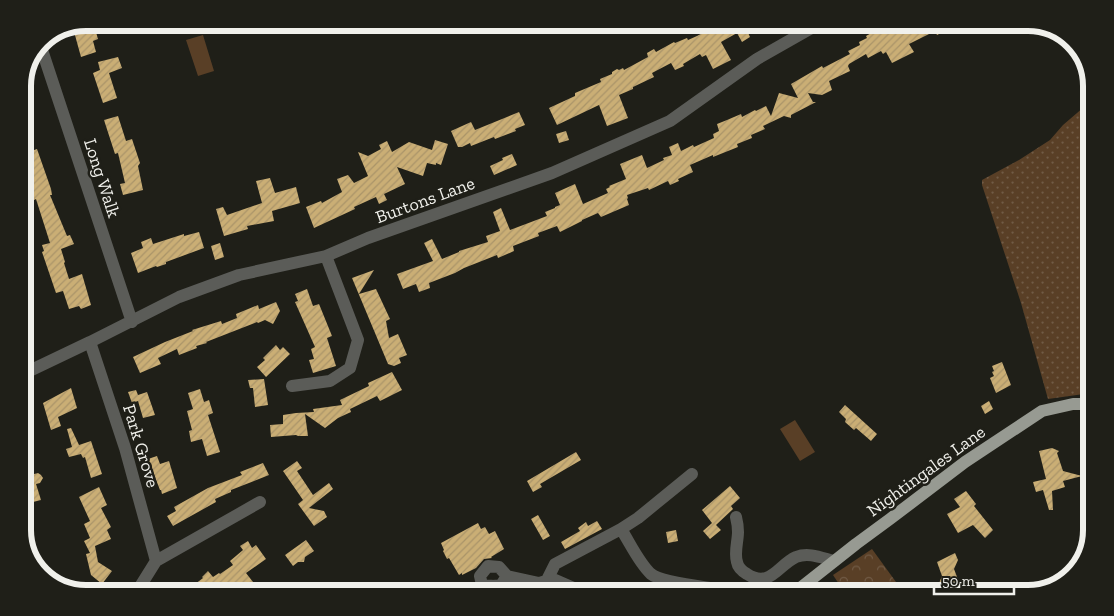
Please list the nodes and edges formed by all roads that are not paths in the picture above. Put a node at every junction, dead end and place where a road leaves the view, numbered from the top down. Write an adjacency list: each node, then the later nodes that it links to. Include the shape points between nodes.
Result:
1 (807, 31): 3 (street, Burtons Lane, via 757,60 670,121 552,173)
2 (43, 53): 4 (street, Long Walk)
3 (326, 256): 4 (street, Burtons Lane, via 239,275 179,298); 7 (street, via 358,340 350,368 330,382)
4 (132, 322): 5 (street, Burtons Lane)
5 (90, 342): 6 (street, Burtons Lane); 13 (street, Park Grove, via 125,448)
6 (31, 370)
7 (292, 386)
8 (1083, 404): 14 (main road, Nightingales Lane, via 1042,411 965,462)
9 (692, 474): 12 (street)
10 (260, 502): 13 (street)
11 (736, 516): 14 (street, via 737,565 753,578 763,579 776,574 789,562 804,556)
12 (621, 529): 16 (street, via 555,564); 19 (street, via 652,574 662,580)
13 (156, 561): 17 (street)
14 (834, 561): 20 (main road, Nightingales Lane)
15 (507, 576): 16 (street, via 540,582)
16 (547, 580): 18 (street)
17 (141, 585)
18 (565, 585)
19 (692, 585)
20 (805, 585)

